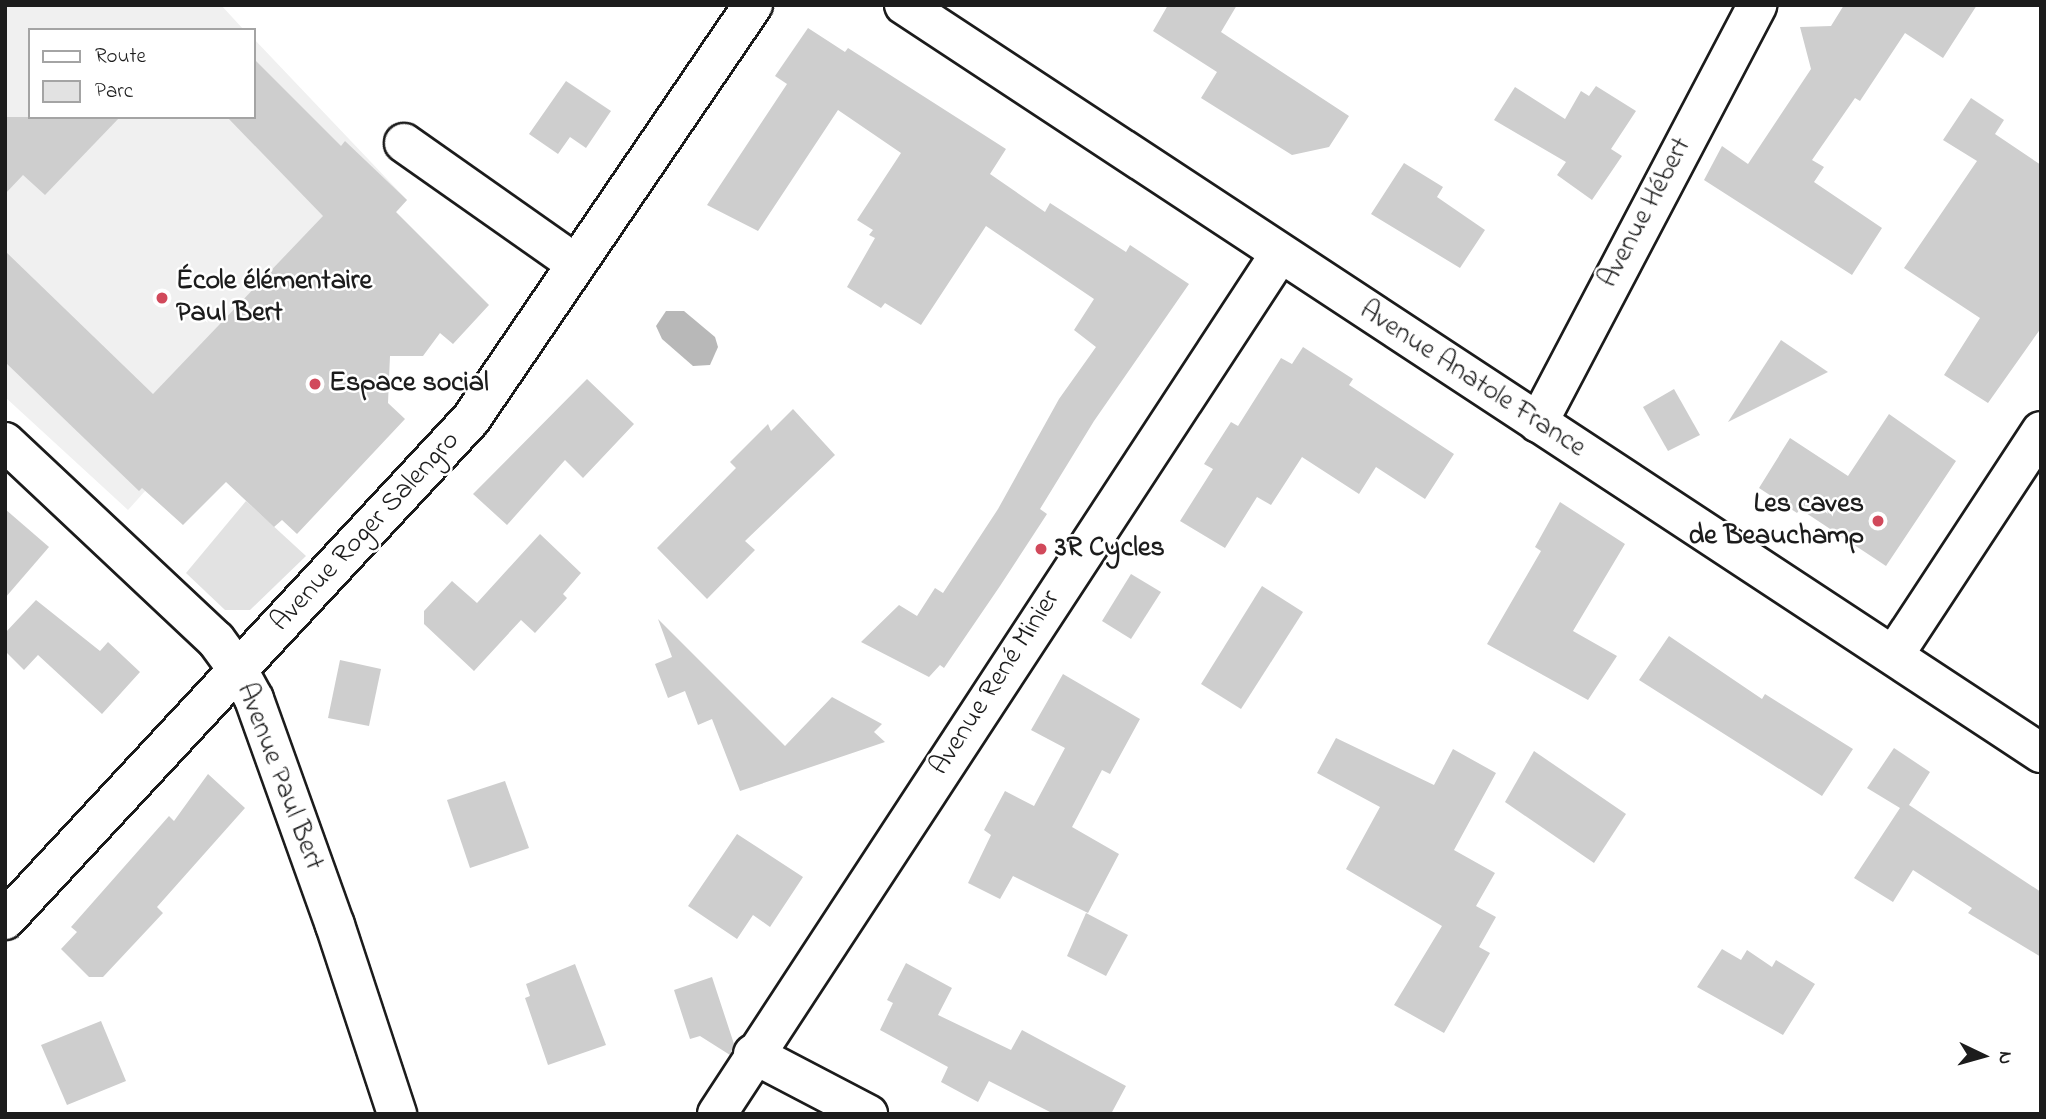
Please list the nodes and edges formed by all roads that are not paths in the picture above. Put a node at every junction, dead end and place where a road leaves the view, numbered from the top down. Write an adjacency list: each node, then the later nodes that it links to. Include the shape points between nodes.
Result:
1 (752, 5): 6 (street, Avenue Roger Salengro)
2 (904, 5): 5 (street, Avenue Anatole France)
3 (1757, 5): 7 (street, Avenue Hébert)
4 (404, 143): 6 (street)
5 (1279, 255): 7 (street, Avenue Anatole France); 14 (street, Avenue René Minier)
6 (576, 264): 11 (street, Avenue Roger Salengro, via 471,419)
7 (1538, 422): 10 (street, Avenue Anatole France)
8 (2041, 431): 10 (street)
9 (5, 442): 11 (street, Avenue Paul Bert, via 216,640)
10 (1894, 655): 12 (street, Avenue Anatole France)
11 (238, 670): 13 (street, Avenue Roger Salengro); 15 (street, Avenue Paul Bert, via 254,699)
12 (2041, 753)
13 (5, 920)
14 (753, 1054): 16 (street, Avenue René Minier); 17 (street)
15 (397, 1114)
16 (717, 1114)
17 (868, 1114)

